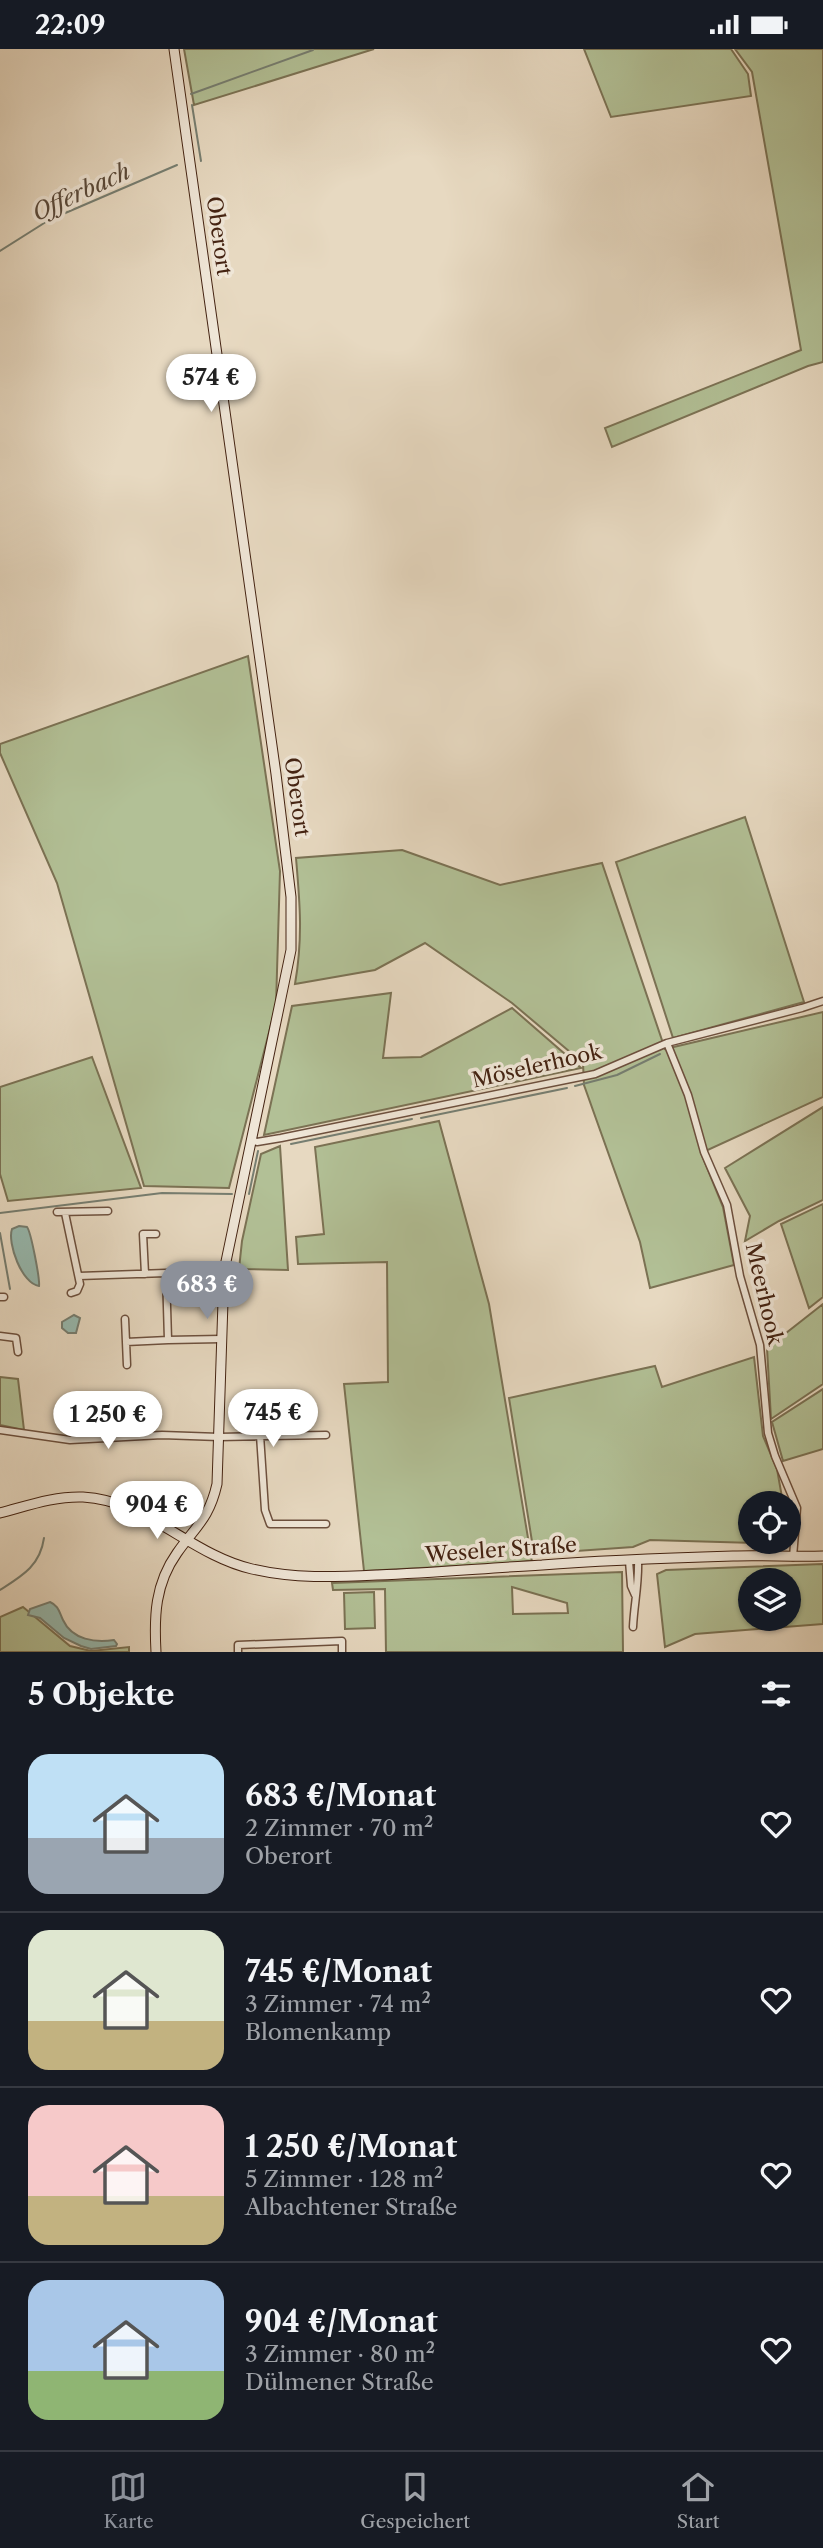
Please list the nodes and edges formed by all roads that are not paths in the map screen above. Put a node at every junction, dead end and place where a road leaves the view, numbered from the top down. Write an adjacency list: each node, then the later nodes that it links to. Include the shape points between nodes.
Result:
1 (174, 49): 4 (main road, Oberort, via 292,897 288,973)
2 (823, 1001): 3 (street, Möselerhook)
3 (667, 1043): 4 (street, Möselerhook, via 595,1074 281,1138); 29 (street, Meerhook, via 727,1205 740,1276 760,1345 768,1433 797,1508)
4 (251, 1140): 16 (main road, Oberort, via 226,1258)
5 (108, 1211): 7 (street)
6 (57, 1212): 7 (street)
7 (65, 1213): 12 (street)
8 (156, 1234): 11 (street, via 143,1234)
9 (166, 1273): 10 (street); 11 (street); 17 (street)
10 (181, 1273)
11 (145, 1274): 12 (street)
12 (79, 1276): 13 (street, via 79,1289)
13 (71, 1293)
14 (125, 1319): 18 (street)
15 (0, 1336): 19 (street, via 16,1338)
16 (221, 1339): 17 (street); 24 (main road, Oberort)
17 (168, 1341): 18 (street)
18 (126, 1342): 20 (street)
19 (18, 1352)
20 (127, 1365)
21 (0, 1430): 24 (street, via 70,1440)
22 (260, 1435): 23 (street); 24 (street); 26 (street, via 270,1524)
23 (326, 1435)
24 (219, 1437): 27 (main road, Oberort, via 214,1497 200,1527)
25 (0, 1513): 27 (main road, Weseler Straße, via 48,1500 102,1499 135,1511)
26 (326, 1524)
27 (187, 1541): 30 (main road, Weseler Straße, via 228,1562 288,1576 452,1572); 32 (main road, Oberort, via 167,1569 159,1591)
28 (823, 1556): 29 (main road, Weseler Straße)
29 (793, 1557): 30 (main road, Weseler Straße)
30 (633, 1560): 31 (street)
31 (633, 1627)
32 (156, 1652)
33 (238, 1652): 34 (street, via 238,1645 342,1641)
34 (342, 1652)

